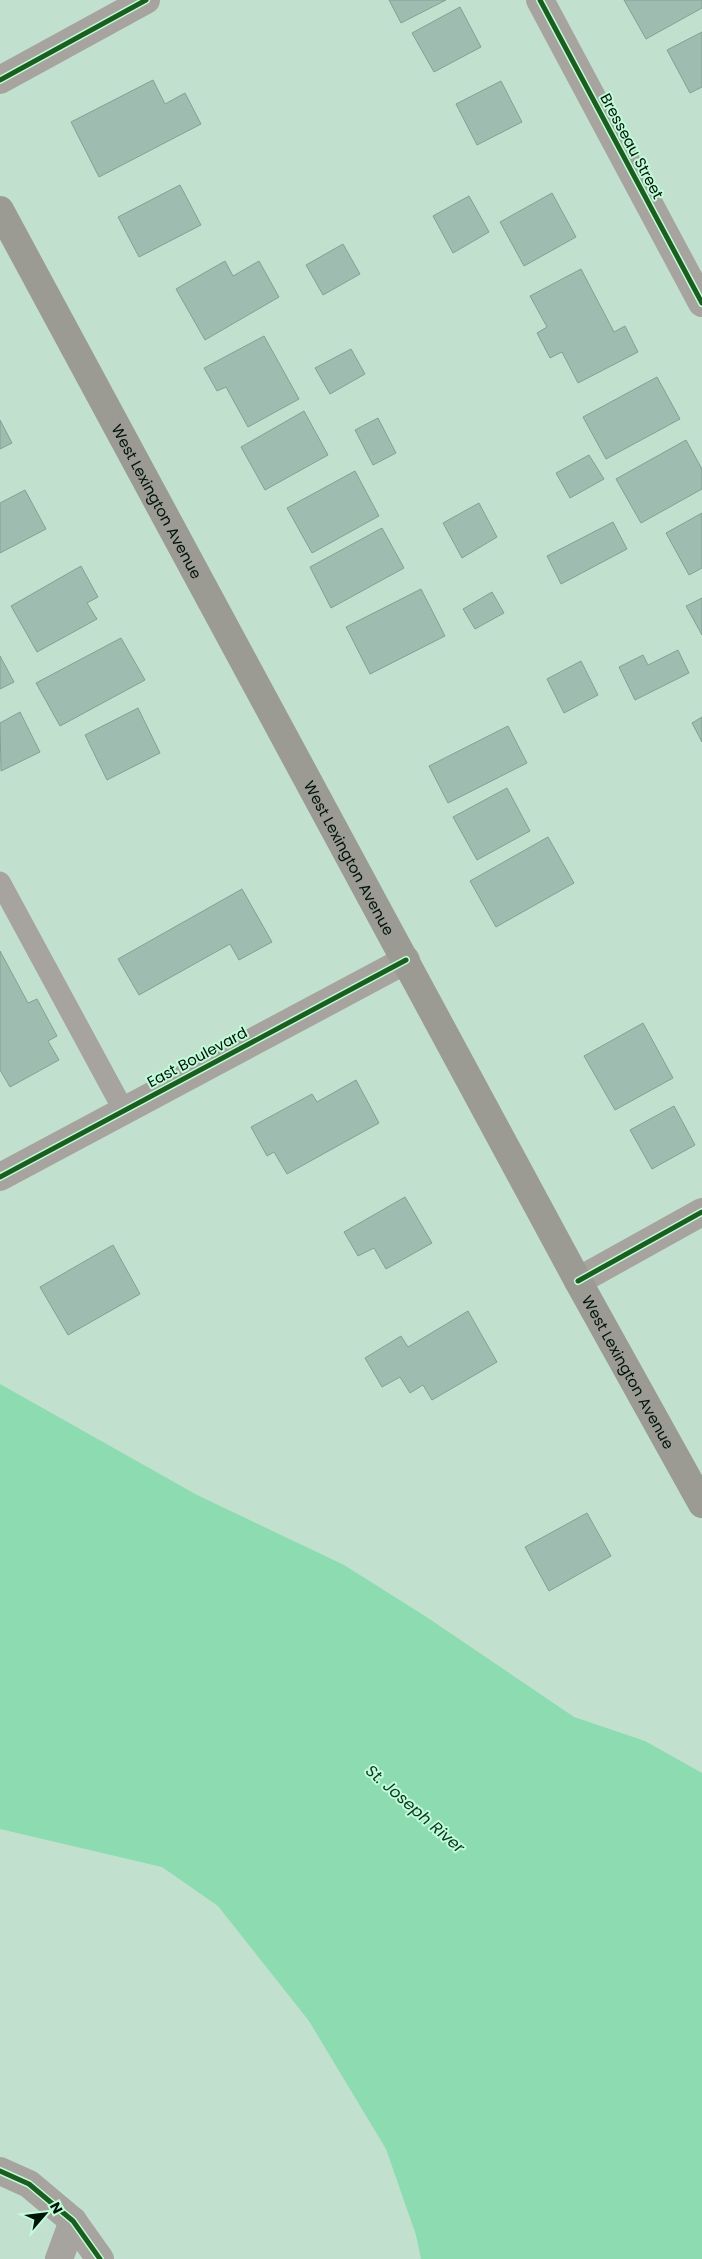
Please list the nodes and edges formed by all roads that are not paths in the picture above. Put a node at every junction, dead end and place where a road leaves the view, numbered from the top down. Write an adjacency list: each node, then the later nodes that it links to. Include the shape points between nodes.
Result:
1 (146, 0): 3 (street)
2 (540, 0): 5 (street, Bresseau Street)
3 (0, 80)
4 (0, 210): 7 (main road, West Lexington Avenue)
5 (702, 303)
6 (0, 882): 8 (lane)
7 (406, 960): 8 (street, East Boulevard); 11 (main road, West Lexington Avenue)
8 (124, 1111): 9 (street, East Boulevard)
9 (0, 1177)
10 (702, 1212): 11 (street)
11 (578, 1280): 12 (main road, West Lexington Avenue)
12 (702, 1504)
13 (0, 2171): 14 (street, via 30,2184)
14 (73, 2221): 15 (street); 16 (street)
15 (59, 2259)
16 (100, 2259)

